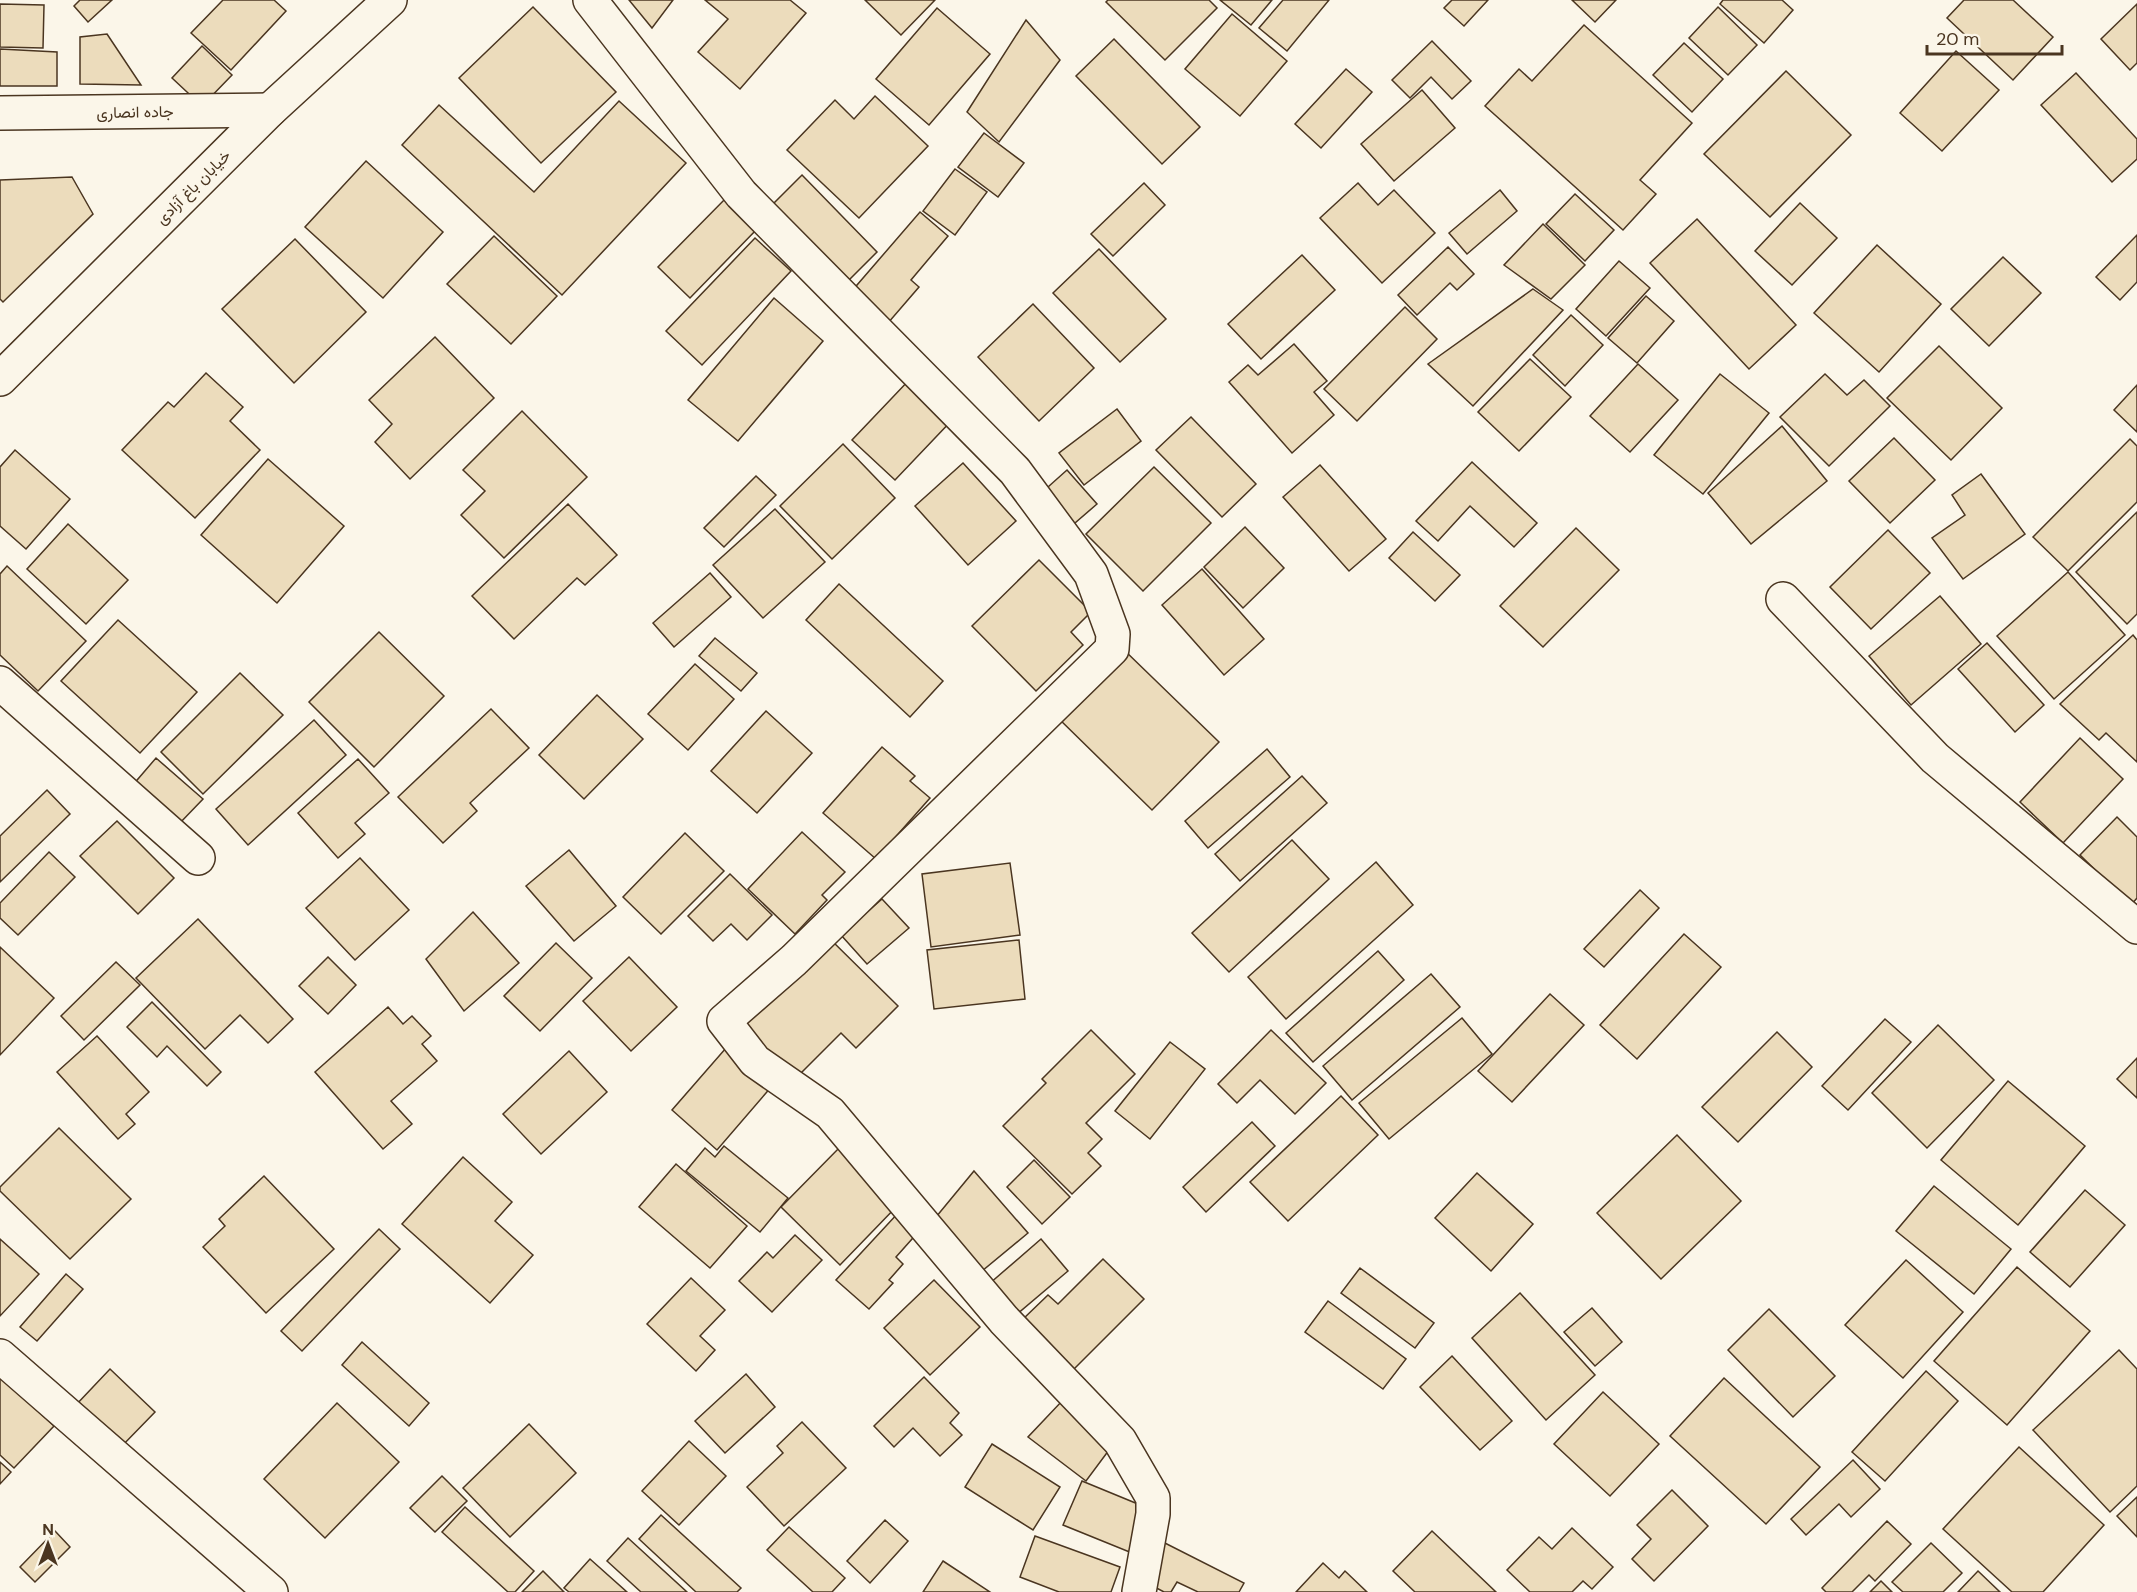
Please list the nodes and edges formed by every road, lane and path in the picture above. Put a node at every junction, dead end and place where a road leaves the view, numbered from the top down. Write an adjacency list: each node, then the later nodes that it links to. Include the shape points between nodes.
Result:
1 (390, 0): 3 (street, خیابان باغ آزادی)
2 (590, 0): 12 (street, via 741,194 1015,471 1091,574 1113,634 1112,649 794,960 724,1021 755,1061 830,1113 1004,1320 1120,1441 1152,1498 1153,1514)
3 (270, 110): 4 (street, جاده انصاری); 5 (street, خیابان باغ آزادی)
4 (0, 113)
5 (0, 379)
6 (1783, 599): 9 (street, via 1935,758)
7 (0, 683): 8 (street)
8 (198, 858)
9 (2137, 927)
10 (0, 1356): 11 (street)
11 (271, 1592)
12 (1138, 1592)

